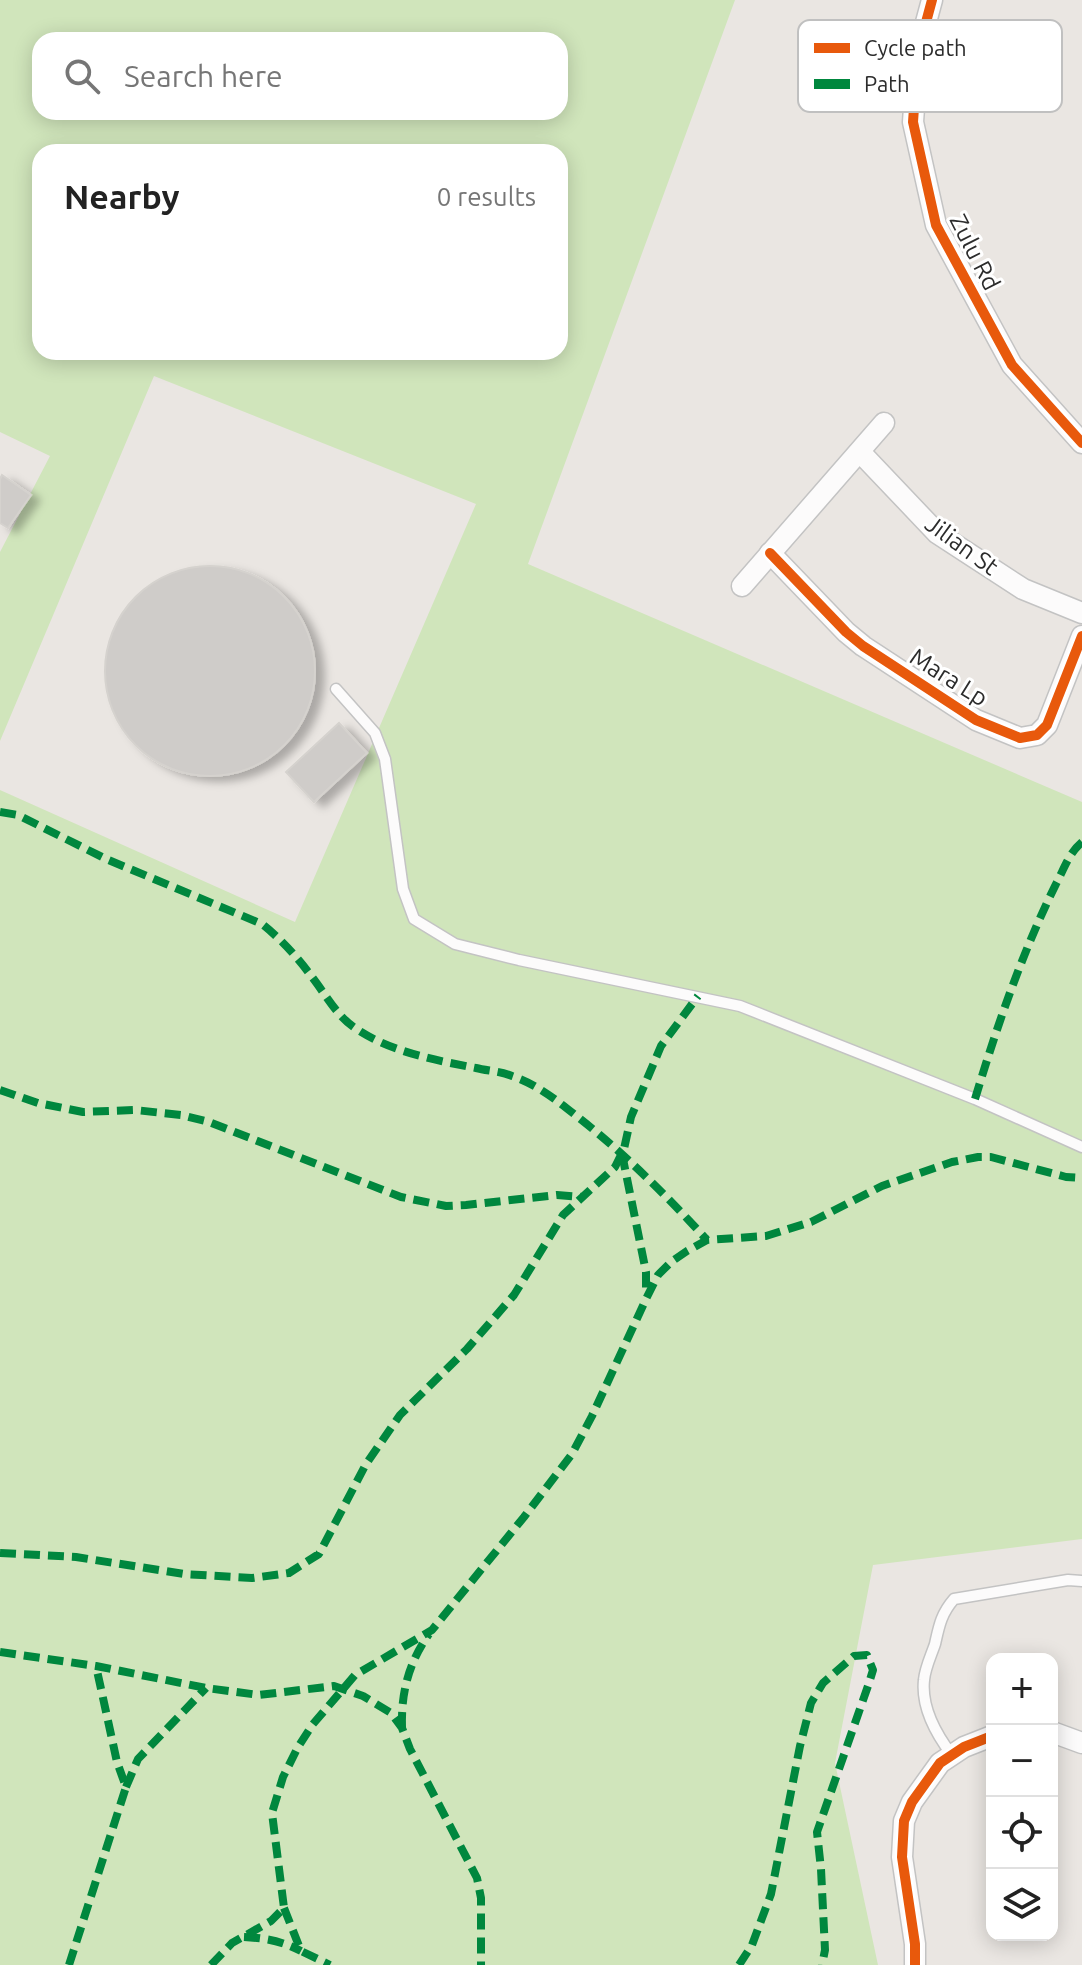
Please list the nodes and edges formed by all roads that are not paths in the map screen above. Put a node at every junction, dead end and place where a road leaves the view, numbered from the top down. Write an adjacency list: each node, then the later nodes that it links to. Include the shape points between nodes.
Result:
1 (932, 0): 2 (street, Zulu Rd)
2 (927, 20)
3 (914, 112): 5 (street, Zulu Rd, via 936,225 1012,365)
4 (884, 423): 6 (street)
5 (1082, 443)
6 (860, 452): 7 (street); 9 (street, Jilian St, via 937,533 1023,589)
7 (770, 553): 8 (street); 10 (street, Mara Lp, via 863,646 976,720 1017,737 1032,737 1047,725)
8 (742, 586)
9 (1082, 613)
10 (1082, 636)
11 (336, 689): 12 (lane, via 375,733 385,759 403,889 414,919 455,944 740,1006)
12 (1082, 1147)
13 (1082, 1581): 17 (lane, via 954,1599 943,1611 924,1696 934,1728)
14 (1058, 1734): 16 (street)
15 (986, 1738): 17 (street)
16 (1082, 1743)
17 (952, 1755): 18 (street, via 940,1763 904,1821 902,1857)
18 (915, 1965)

